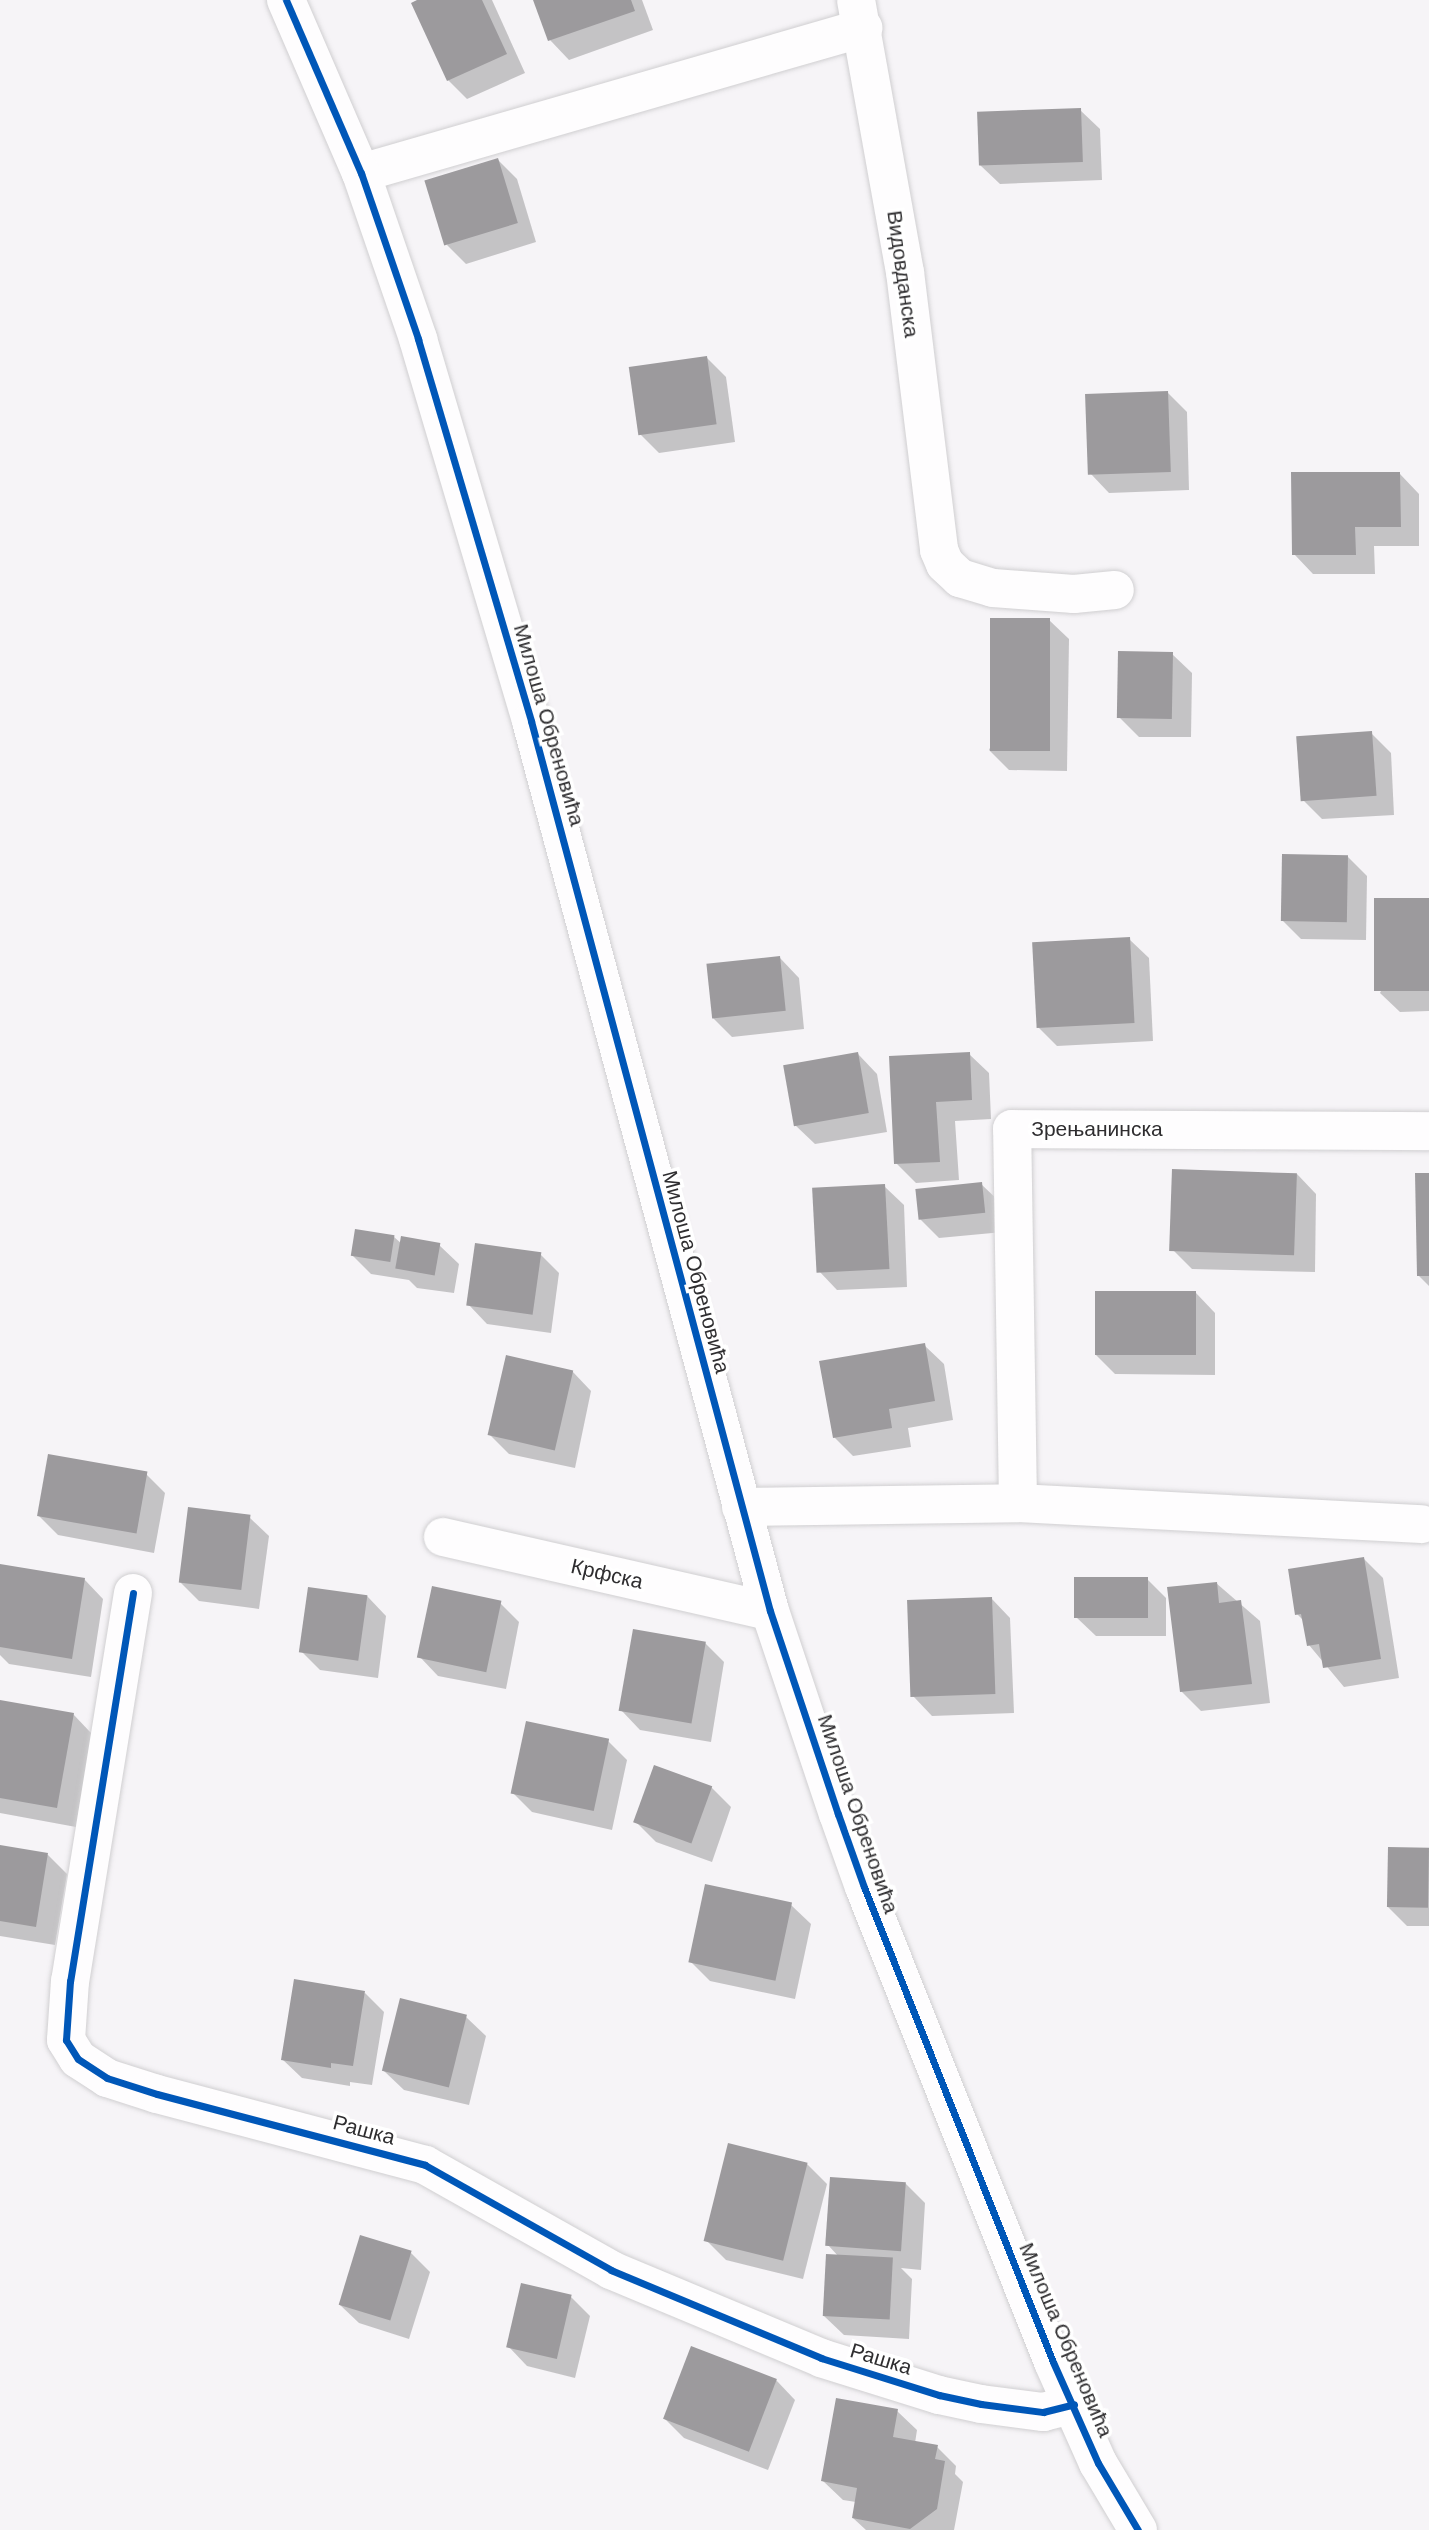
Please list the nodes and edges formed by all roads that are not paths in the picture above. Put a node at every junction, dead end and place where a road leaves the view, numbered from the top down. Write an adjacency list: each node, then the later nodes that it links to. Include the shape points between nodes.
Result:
1 (286, 0): 3 (street, Милоша Обреновића)
2 (860, 14): 3 (street); 4 (street, Видовданска, via 905,272 939,550 945,564 955,575 993,587 1074,594)
3 (361, 173): 7 (street, Милоша Обреновића, via 418,339 531,721)
4 (1115, 590)
5 (1429, 1131): 6 (street, Зрењанинска, via 1012,1129)
6 (1018, 1503): 7 (street); 8 (street)
7 (741, 1507): 11 (street, Милоша Обреновића)
8 (1420, 1524)
9 (443, 1537): 11 (street, Крфска)
10 (133, 1593): 12 (street, Рашка, via 71,1981 65,2040 78,2059 107,2078 132,2086 425,2165 611,2270 821,2358 981,2404 1043,2412)
11 (770, 1611): 12 (street, Милоша Обреновића, via 864,1887 1049,2351)
12 (1074, 2403): 13 (street, Милоша Обреновића, via 1098,2463)
13 (1138, 2530)

